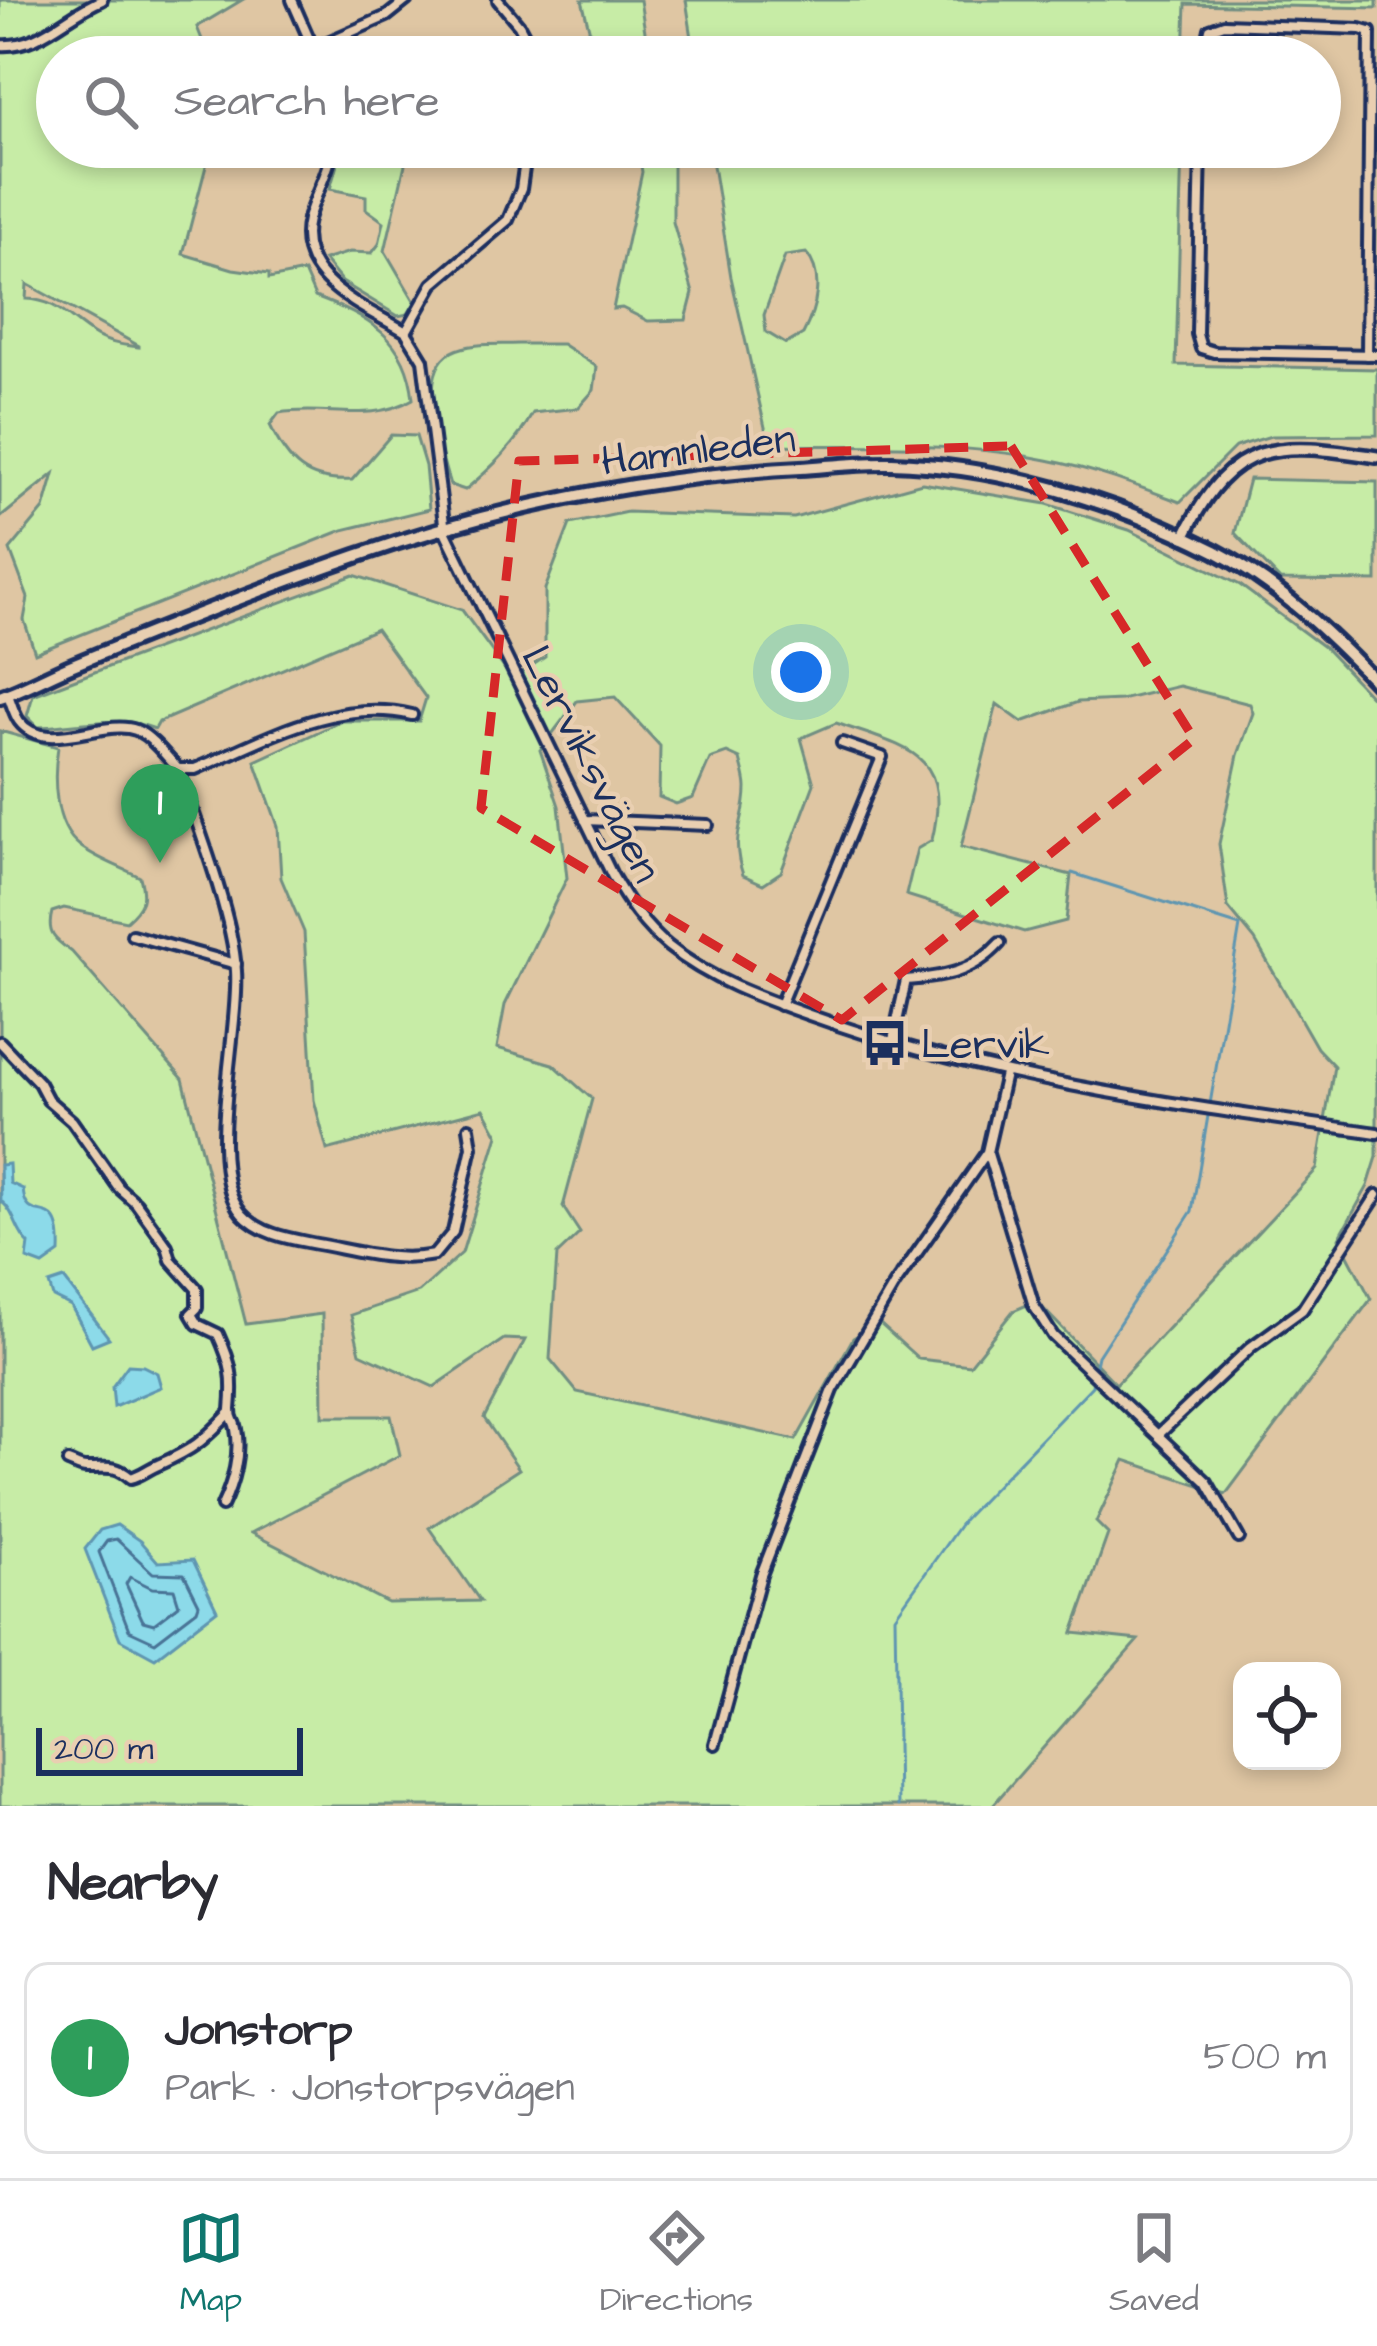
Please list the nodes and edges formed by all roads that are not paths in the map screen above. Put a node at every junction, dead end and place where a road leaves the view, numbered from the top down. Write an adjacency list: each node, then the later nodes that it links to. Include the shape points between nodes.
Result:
1 (102, 0): 5 (street)
2 (292, 0): 6 (street)
3 (407, 0): 7 (street)
4 (498, 0): 8 (street)
5 (39, 36)
6 (308, 36)
7 (348, 36)
8 (525, 36)
9 (1208, 36): 15 (street, via 1224,24 1370,32)
10 (36, 38): 11 (street)
11 (0, 45)
12 (329, 168): 16 (street, via 307,224 308,250 332,287)
13 (523, 168): 16 (street, via 516,209 433,284)
14 (1201, 168): 17 (street, via 1201,347)
15 (1372, 329): 17 (street)
16 (406, 332): 19 (street, Lerviksvägen, via 423,360)
17 (1372, 355)
18 (1377, 457): 20 (street, via 1305,447 1255,455 1226,473)
19 (445, 531): 20 (main road, Hamnleden, via 690,475 891,463 1006,478 1107,505); 22 (main road, Hamnleden, via 358,556); 26 (street, Lerviksvägen)
20 (1184, 537): 21 (main road, Hamnleden, via 1272,588)
21 (1377, 683)
22 (4, 696): 25 (street, via 32,731 81,734 115,725 141,732)
23 (412, 715): 25 (street, via 333,712)
24 (842, 743): 31 (street, via 882,758)
25 (178, 769): 30 (street)
26 (585, 820): 27 (street); 31 (street, Lerviksvägen, via 647,927 714,976)
27 (709, 825)
28 (132, 935): 30 (street)
29 (1000, 943): 33 (street, via 970,968 906,980)
30 (236, 964): 35 (street, via 223,1168 244,1216 278,1237 393,1258 434,1256 453,1232)
31 (780, 1005): 33 (street, Lerviksvägen)
32 (0, 1042): 39 (street, via 72,1120 197,1289 191,1314 218,1334 235,1379)
33 (892, 1045): 34 (street, Lerviksvägen)
34 (1005, 1074): 36 (street, Lerviksvägen); 37 (street)
35 (470, 1128)
36 (1377, 1133)
37 (987, 1152): 40 (street, via 1034,1306 1053,1336); 44 (street, via 856,1346 761,1575)
38 (1377, 1195): 40 (street, via 1302,1310)
39 (230, 1413): 41 (street, via 189,1453 141,1475); 42 (street, via 236,1457)
40 (1159, 1434): 43 (street, via 1207,1482)
41 (68, 1462)
42 (222, 1506)
43 (1239, 1538)
44 (715, 1744)

